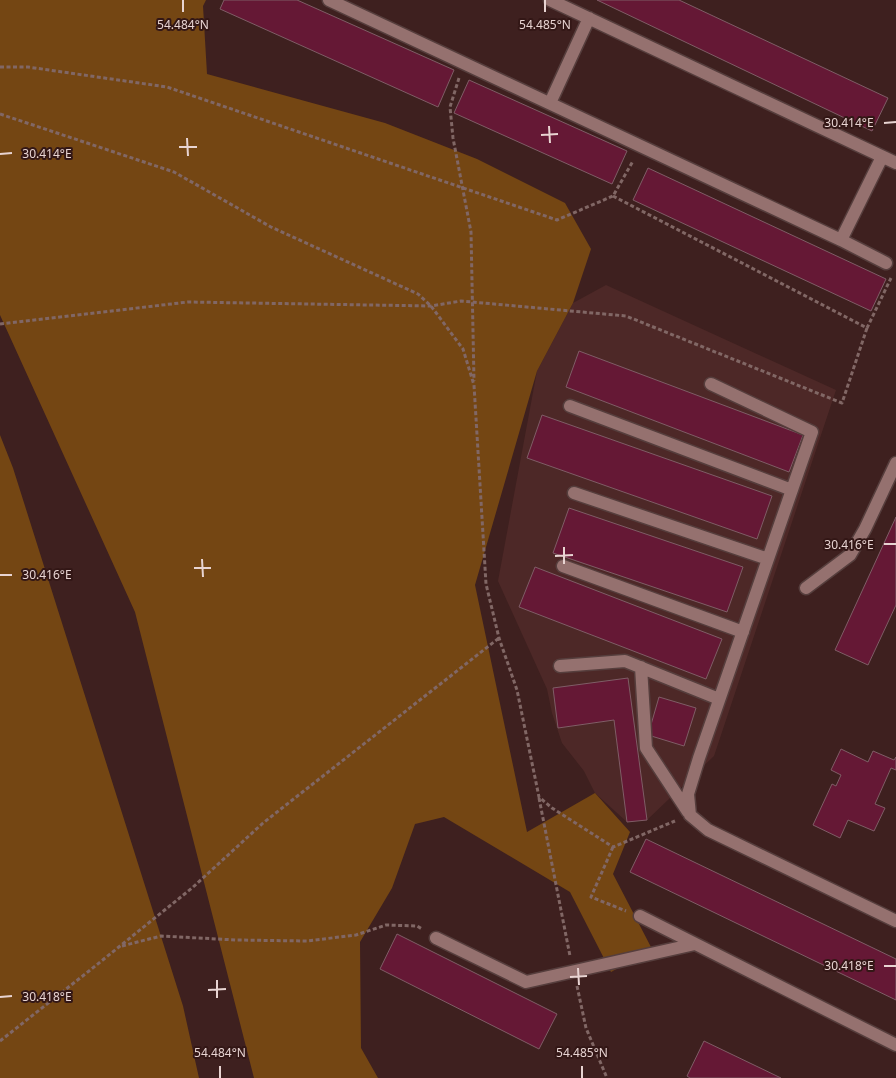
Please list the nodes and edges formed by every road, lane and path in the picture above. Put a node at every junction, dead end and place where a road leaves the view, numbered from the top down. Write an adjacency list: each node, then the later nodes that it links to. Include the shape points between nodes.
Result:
1 (329, 0): 4 (lane)
2 (550, 0): 3 (lane)
3 (589, 18): 6 (lane); 9 (lane)
4 (464, 63): 6 (lane); 11 (path, via 450,107)
5 (0, 67): 11 (path, via 28,67 167,87)
6 (550, 104): 8 (lane)
7 (0, 114): 16 (path, via 174,172 271,227 418,294)
8 (641, 146): 12 (path); 13 (lane)
9 (882, 157): 10 (lane); 13 (lane)
10 (896, 163)
11 (462, 188): 12 (path, via 557,220); 15 (path, via 471,232)
12 (613, 196): 18 (path)
13 (841, 240): 14 (lane)
14 (886, 263): 18 (path, via 893,274)
15 (472, 302): 16 (path, via 461,300); 18 (path, via 626,316 842,403); 20 (path)
16 (431, 306): 17 (path, via 188,302); 20 (path, via 464,349)
17 (0, 324)
18 (867, 328)
19 (711, 384): 23 (lane, via 812,432)
20 (474, 386): 29 (path, via 486,584)
21 (570, 406): 23 (lane)
22 (896, 463): 27 (lane, via 850,555)
23 (792, 490): 25 (lane)
24 (574, 493): 25 (lane)
25 (768, 559): 28 (lane)
26 (563, 566): 28 (lane)
27 (806, 588)
28 (743, 632): 32 (lane)
29 (499, 638): 33 (path, via 517,690); 40 (path, via 263,823 192,888)
30 (560, 666): 31 (lane, via 625,661)
31 (641, 667): 32 (lane); 34 (lane, via 646,748)
32 (719, 699): 34 (lane, via 688,794)
33 (539, 797): 35 (path); 41 (path)
34 (690, 815): 35 (path); 37 (lane, via 708,830)
35 (613, 847): 36 (path, via 591,897)
36 (640, 916): 39 (lane)
37 (896, 921)
38 (436, 938): 40 (path, via 417,926 386,925 356,936 307,940 161,936); 41 (lane, via 526,982)
39 (695, 944): 41 (lane); 43 (lane)
40 (121, 946): 42 (path)
41 (573, 970): 44 (path, via 586,1028)
42 (0, 1041)
43 (896, 1045)
44 (607, 1078)

